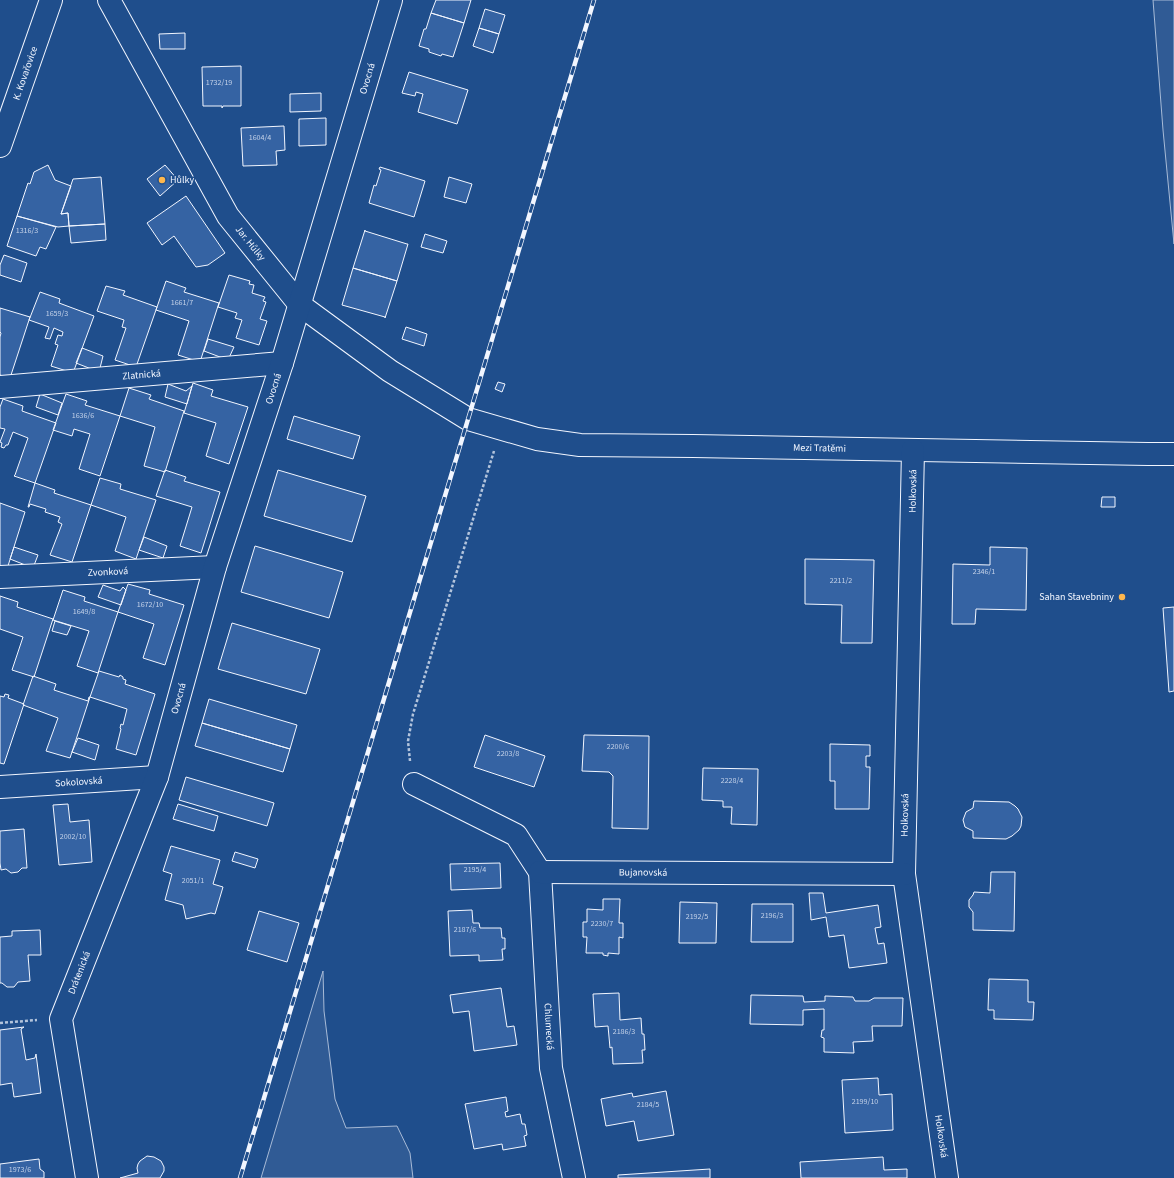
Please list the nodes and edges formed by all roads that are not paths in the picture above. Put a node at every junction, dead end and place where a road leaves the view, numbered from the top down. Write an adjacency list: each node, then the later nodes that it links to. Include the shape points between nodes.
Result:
1 (51, 0): 4 (street, K. Kovařovice)
2 (109, 0): 5 (street, Jar. Hůlky, via 228,216)
3 (391, 0): 5 (street, Ovocná)
4 (0, 146)
5 (300, 305): 6 (street, Ovocná); 8 (street, Jar. Hůlky, via 390,371)
6 (282, 363): 7 (street, Zlatnická); 11 (street, Ovocná)
7 (0, 387)
8 (468, 419): 9 (street, Mezi Tratěmi, via 537,439 580,445)
9 (914, 450): 10 (street, Mezi Tratěmi); 17 (street, Holkovská)
10 (1174, 454)
11 (215, 567): 12 (street, Zvonková); 13 (street, Ovocná)
12 (0, 578)
13 (157, 777): 15 (street, Sokolovská); 18 (street, Drátenická, via 61,1019)
14 (414, 784): 16 (street, via 516,834)
15 (0, 787)
16 (540, 872): 17 (street, Bujanovská); 19 (street, Chlumecká, via 551,1068)
17 (904, 874): 20 (street, Holkovská)
18 (87, 1178)
19 (574, 1178)
20 (947, 1178)

